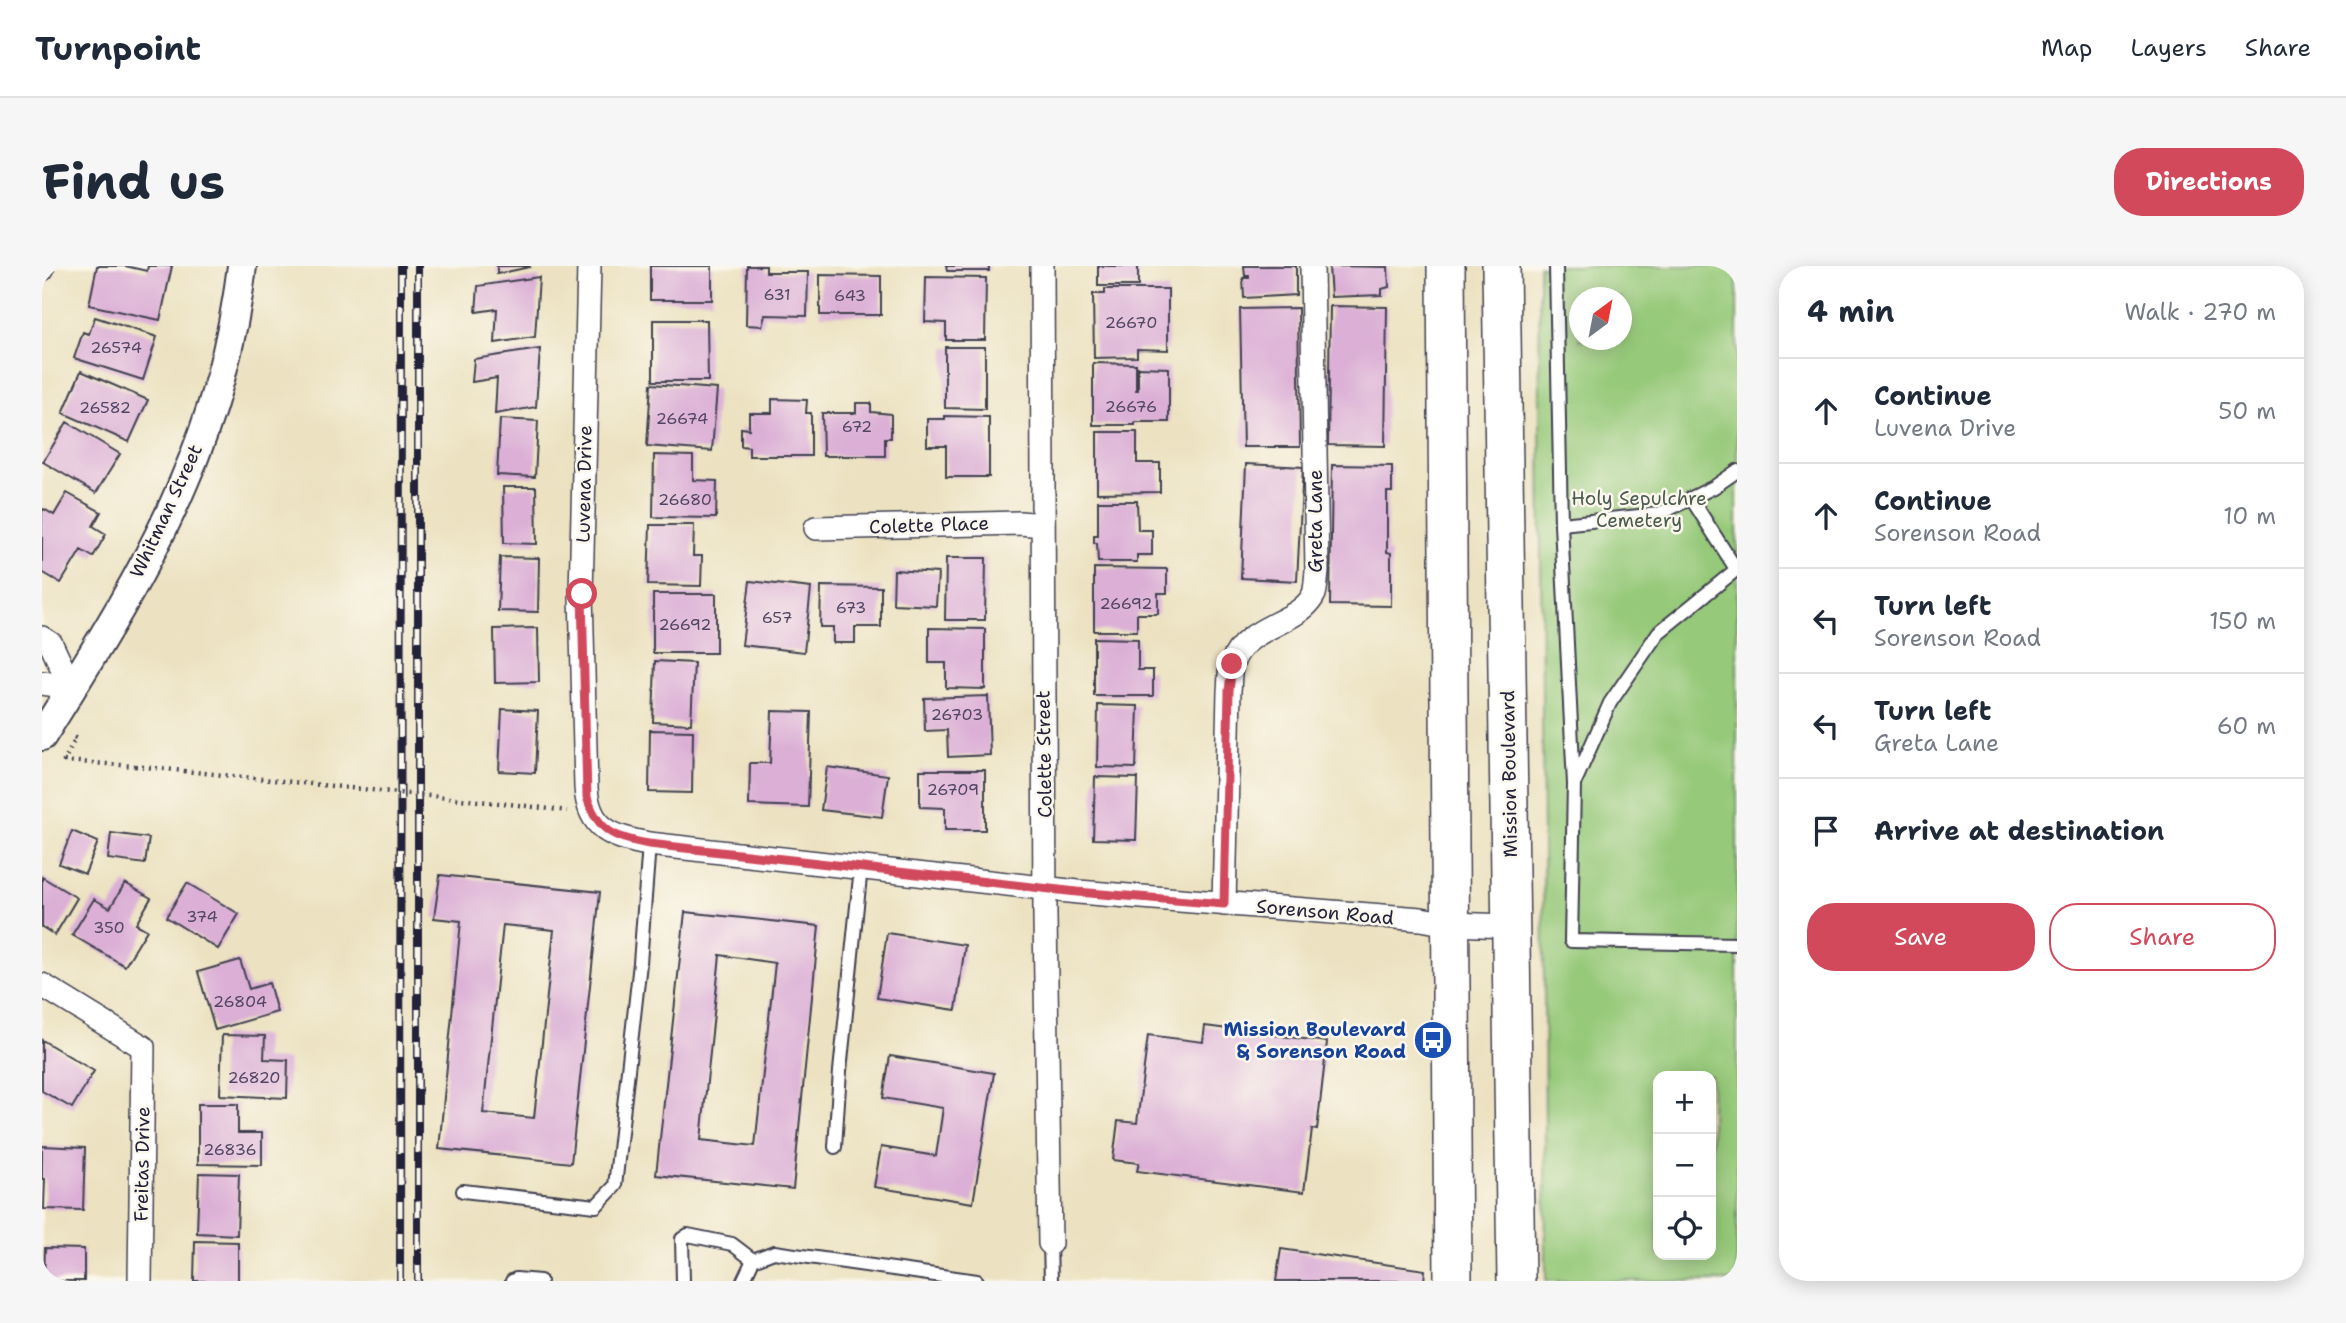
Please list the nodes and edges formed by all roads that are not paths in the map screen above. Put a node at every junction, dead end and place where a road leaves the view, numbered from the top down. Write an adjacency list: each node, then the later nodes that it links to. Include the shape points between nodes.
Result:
1 (242, 266): 16 (street, Whitman Street, via 225,358 182,487)
2 (589, 266): 19 (street, Luvena Drive, via 582,594)
3 (1042, 266): 11 (street, Colette Street)
4 (1312, 266): 23 (street, Greta Lane, via 1314,595 1298,611 1259,632 1232,664)
5 (1446, 266): 24 (main road)
6 (1501, 266): 25 (main road, Mission Boulevard)
7 (1556, 266): 10 (lane)
8 (1737, 471): 9 (lane)
9 (1691, 498): 10 (lane, via 1659,514); 13 (lane)
10 (1561, 524): 18 (lane)
11 (1042, 525): 12 (street, Colette Place); 22 (street, Colette Street)
12 (816, 528)
13 (1736, 569): 18 (lane, via 1658,633 1610,703)
14 (42, 638): 16 (street, via 51,644)
15 (42, 683): 16 (street)
16 (71, 687): 17 (street, Whitman Street)
17 (42, 736)
18 (1574, 784): 26 (lane, via 1571,941)
19 (586, 787): 20 (street, Sorenson Road, via 592,813 602,827 622,839)
20 (649, 844): 21 (street, Sorenson Road); 29 (lane, via 615,1186 596,1206)
21 (861, 867): 22 (street, Sorenson Road); 28 (lane)
22 (1046, 887): 23 (street, Sorenson Road); 30 (street, Colette Street)
23 (1224, 904): 24 (street, Sorenson Road)
24 (1449, 924): 25 (street, Sorenson Road); 39 (main road)
25 (1511, 926): 40 (main road, Mission Boulevard)
26 (1737, 944)
27 (42, 985): 32 (street, Freitas Drive, via 143,1047)
28 (835, 1147)
29 (463, 1191)
30 (1050, 1243): 38 (lane)
31 (752, 1259): 35 (lane, via 732,1244 688,1235 682,1239); 36 (lane); 37 (lane, via 774,1252)
32 (140, 1281)
33 (512, 1281): 34 (lane)
34 (540, 1281)
35 (683, 1281)
36 (743, 1281)
37 (976, 1281)
38 (1051, 1281)
39 (1453, 1281)
40 (1516, 1281)

